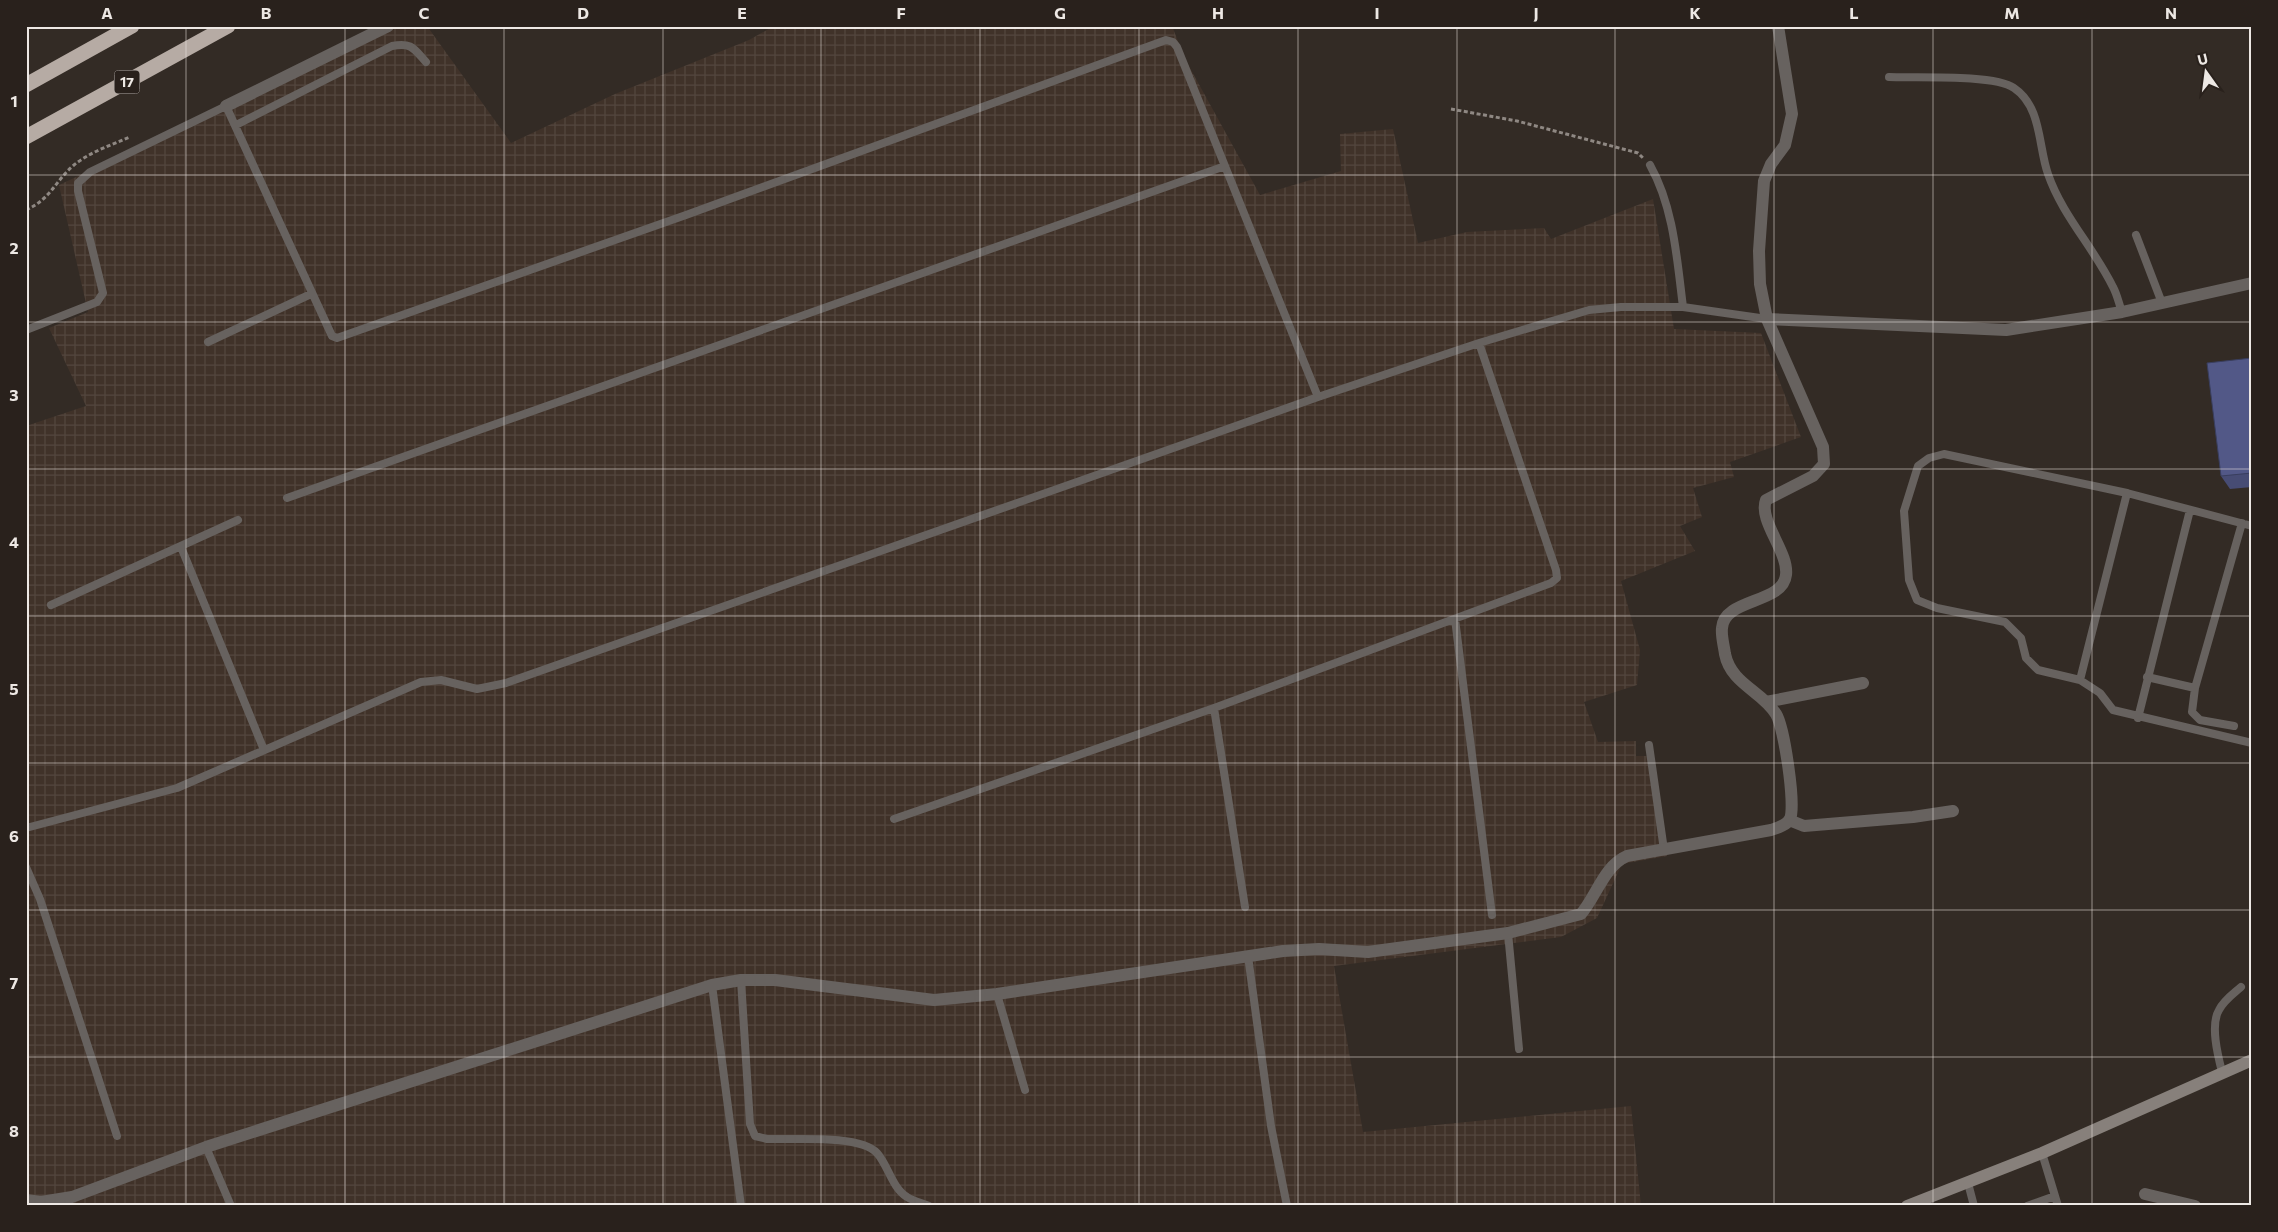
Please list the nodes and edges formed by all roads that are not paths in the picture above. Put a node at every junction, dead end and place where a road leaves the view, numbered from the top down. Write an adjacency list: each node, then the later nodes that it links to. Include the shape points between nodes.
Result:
1 (132, 26): 7 (highway)
2 (228, 26): 10 (highway, 17)
3 (388, 26): 8 (street)
4 (1778, 26): 19 (street, via 1792,114 1785,145 1771,164 1764,181 1759,251 1760,284)
5 (426, 62): 9 (lane, via 411,46 404,43 392,46)
6 (1890, 77): 18 (lane, via 1992,80 2013,87 2028,100 2048,174 2059,198 2114,287)
7 (26, 85)
8 (226, 106): 9 (lane); 20 (lane, via 90,172 78,183 103,293 97,302)
9 (236, 125): 15 (lane)
10 (26, 137)
11 (1650, 165): 17 (lane, via 1658,179 1672,226)
12 (1226, 166): 15 (lane, via 1177,47 1166,40 337,338 332,336); 23 (lane); 25 (lane)
13 (2136, 235): 16 (lane)
14 (2252, 283): 16 (street)
15 (311, 294): 21 (lane)
16 (2162, 303): 18 (street)
17 (1683, 307): 19 (lane); 22 (lane, via 1590,310)
18 (2122, 312): 19 (street, via 2006,330)
19 (1767, 319): 37 (street, via 1823,447 1824,464 1813,476 1766,500 1764,509 1785,564 1785,580 1776,591 1737,608 1722,626 1731,670)
20 (26, 330)
21 (208, 342)
22 (1479, 343): 23 (lane); 32 (lane, via 1557,578)
23 (1318, 397): 43 (lane, via 506,683 477,689 442,680 421,682)
24 (2127, 494): 26 (lane); 34 (lane); 34 (lane, via 1944,454 1929,458 1918,466 1904,511 1909,580 1917,600 1936,608 2005,622 2020,638 2026,658 2038,670)
25 (287, 498)
26 (2190, 510): 28 (lane); 33 (lane)
27 (238, 520): 30 (lane)
28 (2242, 523): 29 (lane); 36 (lane)
29 (2252, 526)
30 (181, 547): 31 (lane); 43 (lane)
31 (51, 605)
32 (1455, 619): 38 (lane); 51 (lane)
33 (2148, 677): 36 (lane); 39 (lane)
34 (2080, 680): 39 (lane, via 2100,692 2113,710)
35 (1863, 683): 37 (street)
36 (2195, 688): 40 (lane, via 2192,712 2200,720)
37 (1766, 702): 46 (street, via 1777,716 1792,788 1793,807)
38 (1214, 708): 45 (lane); 50 (lane)
39 (2138, 718): 41 (lane)
40 (2234, 726)
41 (2252, 743)
42 (1649, 744): 48 (lane)
43 (264, 750): 47 (lane, via 177,788)
44 (1953, 811): 46 (street, via 1804,826)
45 (894, 819)
46 (1789, 820): 48 (street, via 1771,830)
47 (26, 828)
48 (1664, 850): 52 (street, via 1618,860 1581,914)
49 (26, 867): 62 (lane, via 40,899)
50 (1245, 908)
51 (1492, 915)
52 (1508, 933): 53 (street, via 1368,952 1319,949); 58 (lane)
53 (1248, 956): 57 (street); 72 (lane, via 1271,1126)
54 (741, 980): 55 (street); 57 (street, via 775,980 934,1000); 71 (lane, via 750,1124 755,1136 848,1141 866,1145 876,1152 906,1197)
55 (712, 985): 63 (street); 70 (lane)
56 (2241, 987): 60 (lane, via 2217,1011 2216,1048)
57 (997, 994): 61 (lane)
58 (1519, 1049)
59 (2252, 1060): 60 (main road)
60 (2222, 1072): 64 (main road)
61 (1026, 1090)
62 (117, 1136)
63 (206, 1148): 68 (street, via 72,1197); 69 (lane)
64 (2042, 1153): 65 (main road); 67 (lane)
65 (1968, 1183): 73 (main road); 74 (lane)
66 (2145, 1194): 77 (street)
67 (2055, 1196): 75 (lane); 76 (lane)
68 (27, 1202)
69 (231, 1206)
70 (741, 1206)
71 (929, 1206)
72 (1287, 1206)
73 (1907, 1206)
74 (1974, 1206)
75 (2027, 1206)
76 (2058, 1206)
77 (2195, 1206)

